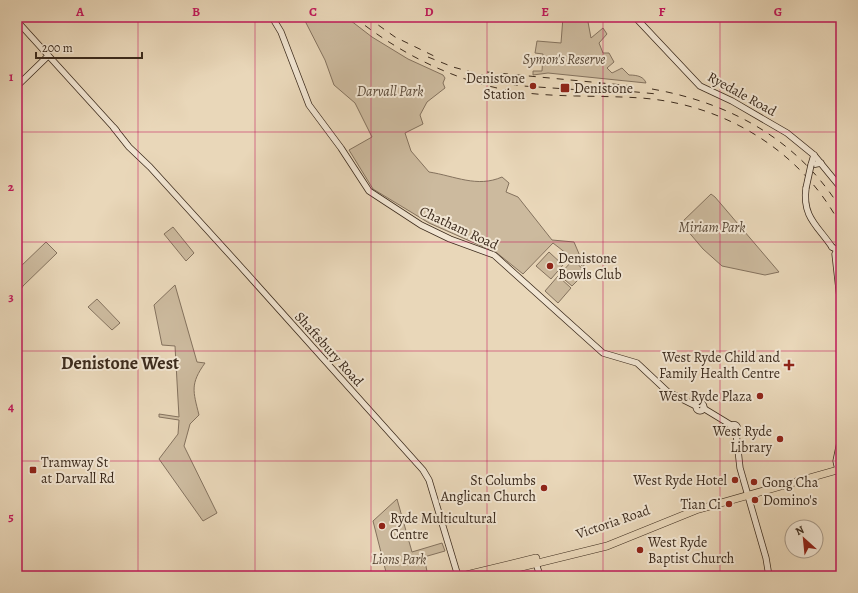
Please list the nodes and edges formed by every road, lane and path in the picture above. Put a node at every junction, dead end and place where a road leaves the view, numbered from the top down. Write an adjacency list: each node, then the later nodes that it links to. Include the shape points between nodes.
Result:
1 (272, 17): 13 (street, Chatham Road, via 281,32 309,105 369,191 421,225 494,255 603,353 637,363 668,392 696,406 701,403 704,408 731,425 731,430 736,432 740,468)
2 (635, 17): 6 (street, Ryedale Road, via 700,86 732,101 787,133)
3 (17, 21): 4 (street, Shaftsbury Road)
4 (48, 56): 5 (street); 15 (street, Shaftsbury Road, via 422,470 429,480)
5 (17, 86)
6 (814, 155): 7 (street, Ryedale Road); 8 (street)
7 (822, 163): 8 (street); 9 (street, Ryedale Road)
8 (811, 165): 10 (street, bridge, via 805,202 808,215 816,229 832,247 837,248 835,254)
9 (841, 188)
10 (841, 308)
11 (841, 437): 12 (street, via 836,462)
12 (840, 469): 13 (highway, Victoria Road)
13 (747, 494): 14 (highway, Victoria Road, via 742,498 691,511 607,546); 19 (street)
14 (536, 560): 16 (highway, Victoria Road); 17 (highway, Victoria Road); 18 (street)
15 (458, 576)
16 (462, 576)
17 (485, 576)
18 (540, 576)
19 (769, 576)

